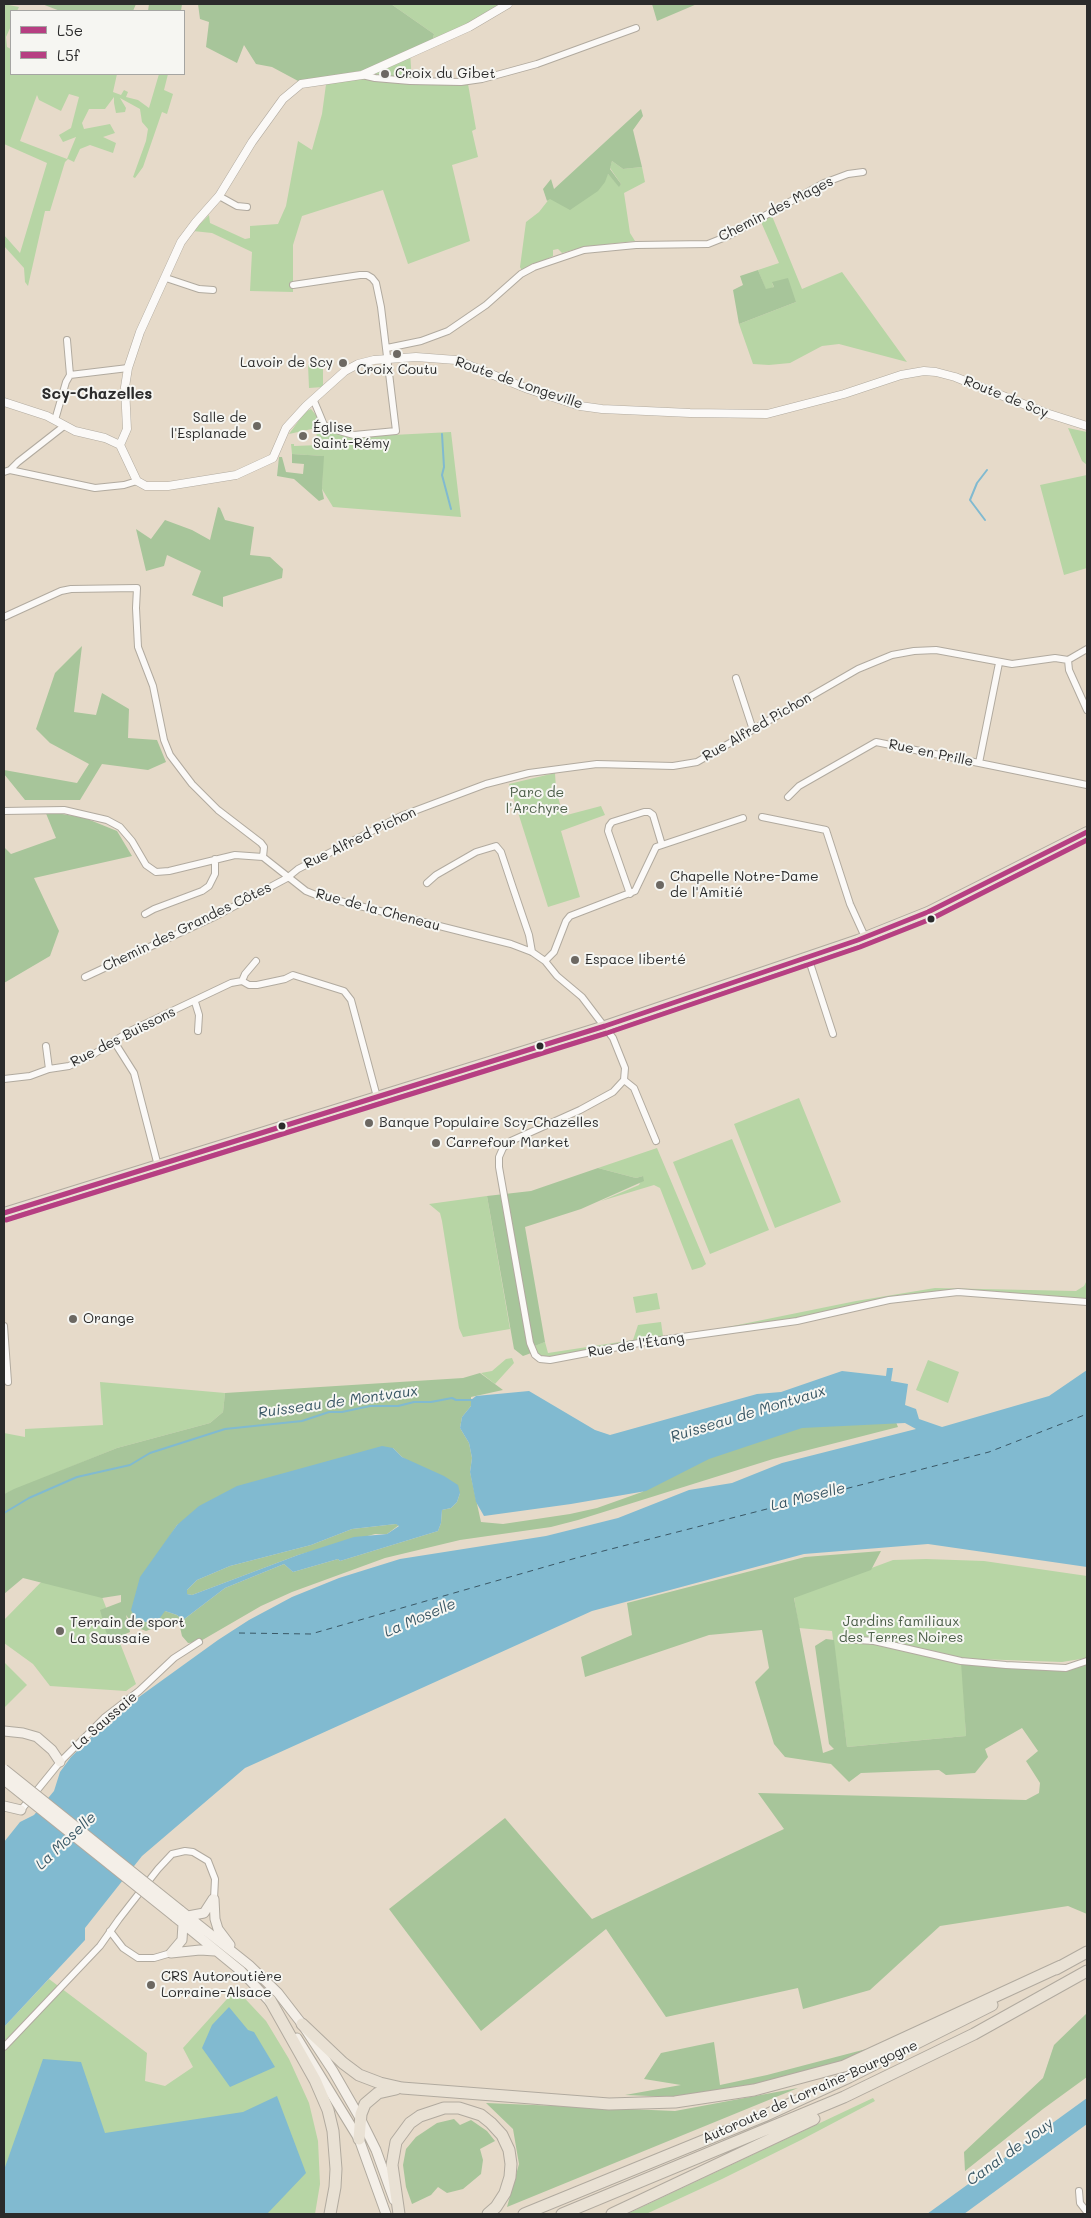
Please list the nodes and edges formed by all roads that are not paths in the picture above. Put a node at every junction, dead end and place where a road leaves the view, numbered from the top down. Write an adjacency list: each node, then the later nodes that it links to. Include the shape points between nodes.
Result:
1 (508, 4): 3 (street, via 477,23)
2 (636, 28): 3 (street, via 537,64 482,79 410,81)
3 (362, 75): 5 (street, via 301,84 283,99)
4 (863, 172): 11 (street, Chemin des Mages, via 824,183 708,244 584,250 534,266 448,331)
5 (219, 196): 6 (street, via 237,206); 7 (street, via 181,242)
6 (247, 207)
7 (166, 278): 9 (street); 13 (street, via 143,326)
8 (293, 285): 11 (street, via 360,275 372,278 376,283)
9 (213, 290)
10 (67, 340): 15 (street)
11 (387, 348): 12 (street)
12 (388, 359): 14 (street, Route de Longeville, via 429,357 456,360 548,396 591,408 750,414 785,410 901,375); 16 (street, Route de Longeville, via 351,367); 16 (street, via 396,431 354,435 332,429 324,426)
13 (128, 368): 15 (street); 21 (street, via 125,387 127,429)
14 (924, 372): 20 (street, Route de Scy, via 948,374)
15 (70, 375): 18 (street)
16 (314, 401): 23 (street, Route de Longeville, via 286,428 273,458 242,473 222,479 146,486)
17 (4, 402): 18 (street)
18 (55, 420): 19 (street)
19 (64, 426): 21 (street); 22 (street)
20 (1087, 426)
21 (120, 445): 23 (street)
22 (7, 471): 23 (street, via 95,488)
23 (137, 482)
24 (4, 617): 39 (street, Rue de la Cheneau, via 71,589 137,588 138,647 153,686 170,755 218,810 261,843)
25 (1087, 649): 26 (street)
26 (1068, 660): 27 (street, Rue Alfred Pichon, via 1055,658); 29 (street, via 1069,670)
27 (999, 663): 30 (street, Rue Alfred Pichon, via 936,650 892,655 858,669); 31 (street)
28 (736, 678): 30 (street)
29 (1087, 710)
30 (753, 730): 41 (street, Rue Alfred Pichon, via 706,758 686,765 597,764 529,773 494,782 401,816)
31 (979, 763): 32 (street, Rue en Prille); 33 (street, Rue en Prille, via 876,742 799,786)
32 (1087, 785)
33 (788, 797)
34 (4, 810): 40 (street, via 64,810 113,823 127,834 146,865 156,872)
35 (762, 817): 45 (street, via 826,830 850,904)
36 (742, 818): 38 (street)
37 (1087, 832): 45 (main road, via 928,912)
38 (662, 845): 43 (street, via 656,847 635,891); 43 (street, via 653,815 649,812 612,822 609,826)
39 (263, 857): 40 (street, via 242,854); 41 (street, Rue de la Cheneau)
40 (215, 859): 44 (street, via 215,874 209,886)
41 (289, 876): 46 (street, Rue de la Cheneau, via 316,895); 50 (street, Chemin des Grandes Côtes, via 216,916)
42 (427, 883): 46 (street, via 476,852 496,846 501,852)
43 (630, 894): 49 (street, via 570,916 554,952)
44 (145, 914)
45 (865, 937): 47 (main road)
46 (532, 952): 49 (street, Rue de la Cheneau)
47 (808, 957): 53 (main road); 55 (street)
48 (256, 961): 51 (street)
49 (545, 961): 53 (street, Rue de la Cheneau)
50 (85, 977)
51 (242, 981): 52 (street, Rue des Buissons); 61 (street, via 257,985 292,975 346,993 351,1000)
52 (195, 1002): 54 (street, Rue des Buissons, via 199,1015); 56 (street, Rue des Buissons, via 130,1031)
53 (605, 1026): 60 (street, Rue de la Cheneau, via 625,1068); 61 (main road)
54 (198, 1031)
55 (833, 1034)
56 (115, 1043): 58 (street, Rue des Buissons, via 69,1066); 63 (street, via 134,1073)
57 (46, 1046): 58 (street, Rue des Buissons)
58 (49, 1069): 59 (street, Rue des Buissons, via 30,1076)
59 (4, 1079)
60 (624, 1080): 62 (street, via 634,1088); 65 (street, Rue de l'Étang, via 613,1092 580,1110 511,1140 499,1157 530,1343 540,1359 797,1321 888,1300 958,1292)
61 (377, 1097): 63 (main road)
62 (656, 1141)
63 (158, 1166): 64 (main road)
64 (4, 1213)
65 (1087, 1302)
66 (4, 1326): 67 (street)
67 (5, 1354): 68 (street)
68 (8, 1382)
69 (842, 1639): 71 (street, via 874,1641 961,1661 1006,1666 1066,1668)
70 (198, 1642): 73 (street, La Saussaie, via 174,1658 104,1718)
71 (1087, 1661)
72 (4, 1731): 73 (main road, via 37,1737)
73 (60, 1762): 77 (street, La Saussaie)
74 (4, 1769): 79 (main road, bridge)
75 (4, 1780): 79 (main road, bridge)
76 (4, 1806): 77 (main road)
77 (21, 1810)
78 (214, 1899): 79 (main road, via 204,1913); 80 (street, via 214,1872 208,1861 194,1852 178,1852 158,1869); 84 (main road, via 218,1930)
79 (181, 1917): 81 (main road); 83 (main road, via 182,1940); 84 (main road)
80 (110, 1931): 83 (street, via 123,1948 138,1958); 89 (street, via 100,1946)
81 (217, 1952): 83 (main road); 87 (main road)
82 (1087, 1952): 85 (highway, Autoroute de Lorraine-Bourgogne)
83 (171, 1953)
84 (249, 1965): 88 (main road, via 278,1993)
85 (1061, 1966): 90 (highway, via 844,2066 754,2090 675,2102 609,2104); 100 (highway, Autoroute de Lorraine-Bourgogne, via 975,2015 832,2084)
86 (1087, 1971): 91 (highway, Autoroute de Lorraine-Bourgogne, via 966,2038)
87 (270, 2000): 93 (main road, via 310,2056); 96 (highway, via 328,2110 336,2169)
88 (302, 2024): 90 (highway, via 359,2075); 92 (main road)
89 (4, 2047)
90 (402, 2088): 92 (highway, via 371,2097)
91 (844, 2097): 101 (highway, Autoroute de Lorraine-Bourgogne); 102 (highway, via 825,2114)
92 (360, 2118): 93 (highway); 98 (main road, via 376,2150)
93 (359, 2139): 97 (main road)
94 (1079, 2190): 95 (street, via 1080,2203)
95 (1087, 2212)
96 (330, 2214)
97 (386, 2214)
98 (399, 2214): 99 (highway, via 392,2165 396,2142 410,2123 420,2116 451,2108 481,2115 502,2135 509,2150 508,2185 501,2200)
99 (488, 2214)
100 (524, 2214)
101 (562, 2214)
102 (612, 2214)

